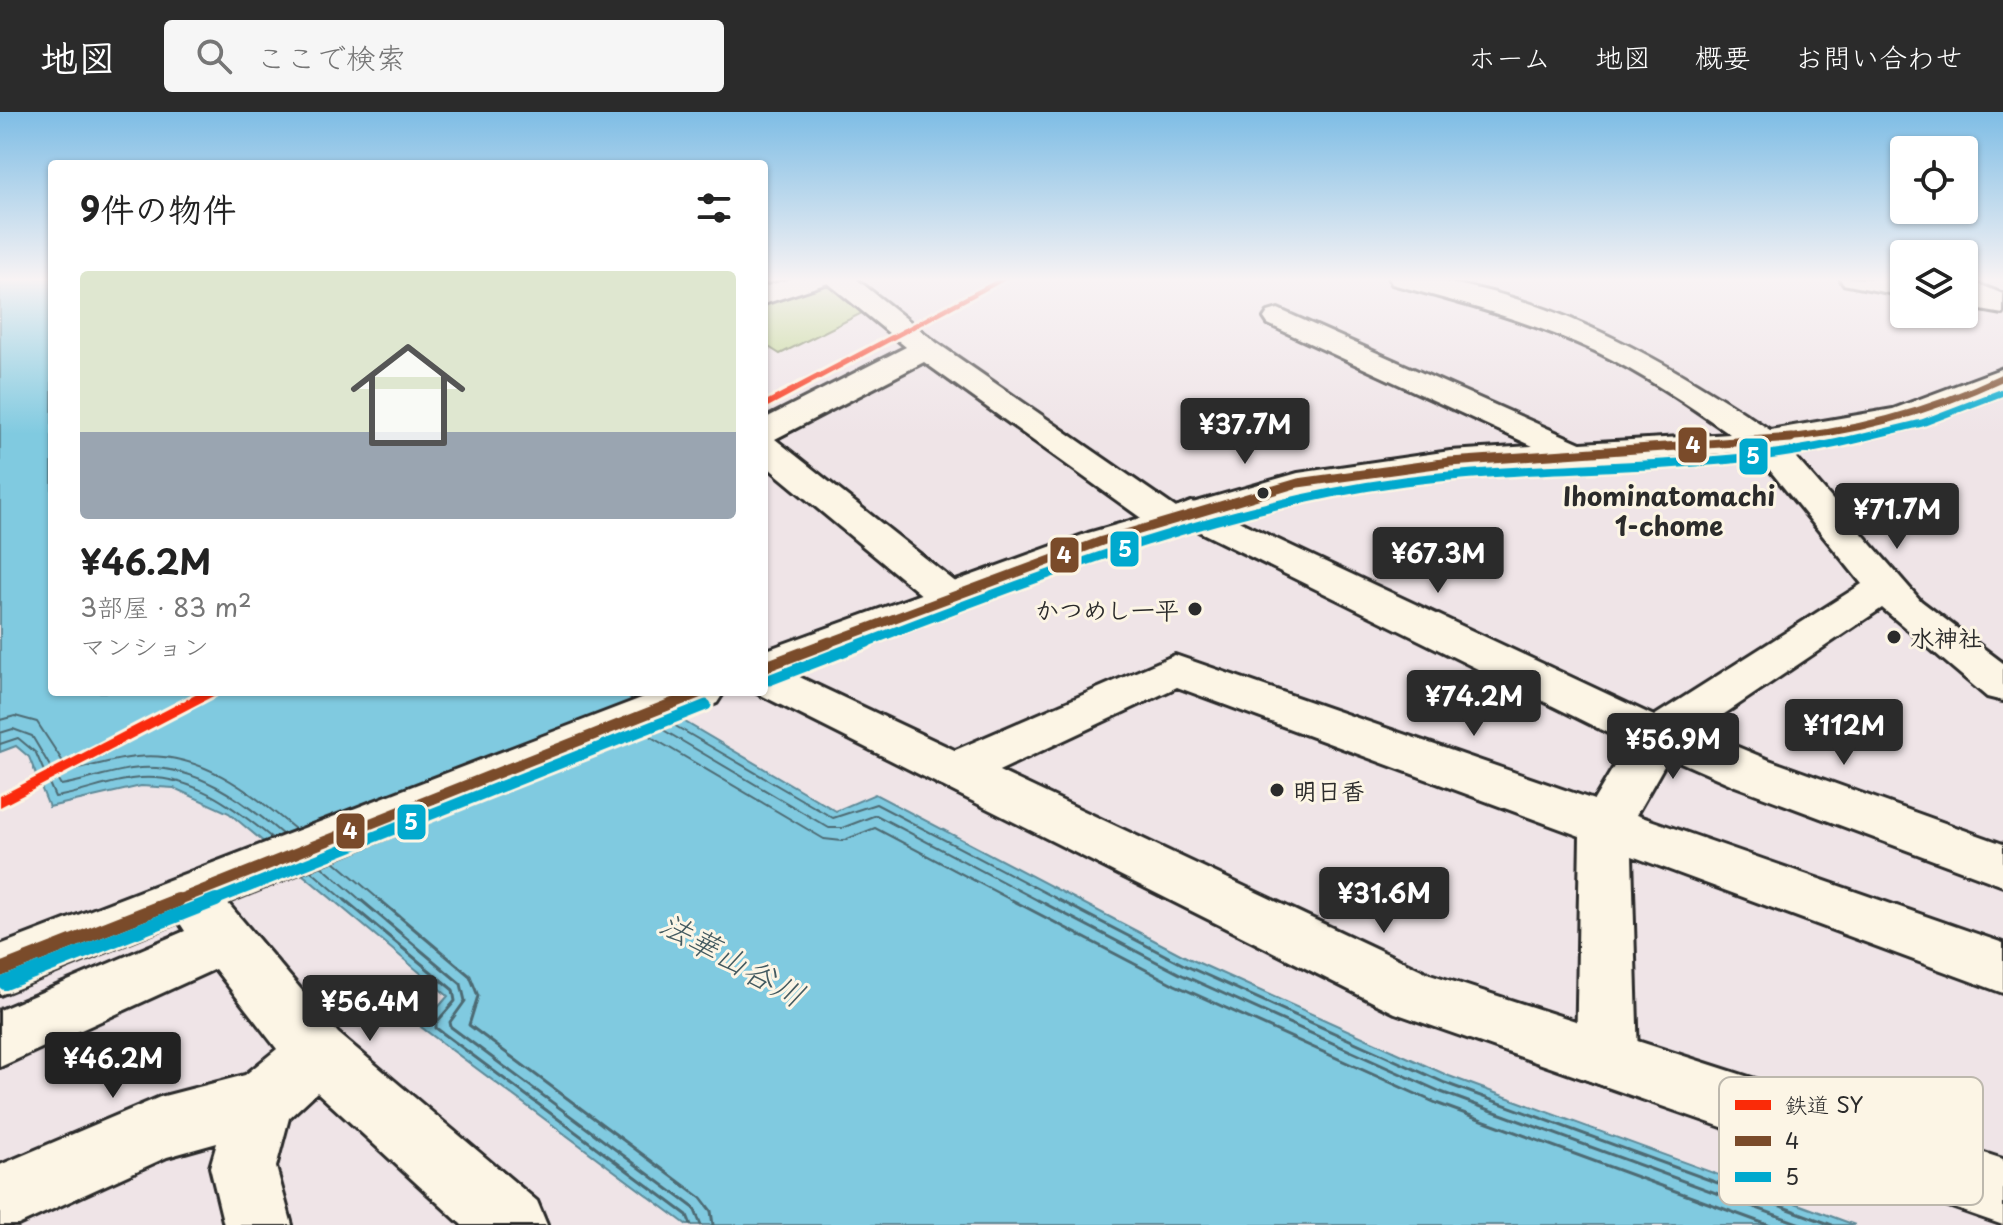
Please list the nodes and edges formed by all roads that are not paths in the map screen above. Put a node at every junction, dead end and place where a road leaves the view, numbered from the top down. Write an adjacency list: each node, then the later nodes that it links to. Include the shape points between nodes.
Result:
1 (902, 330): 4 (street)
2 (1304, 330): 9 (street)
3 (1571, 330): 7 (street, via 1678,383)
4 (926, 349): 6 (street); 10 (street)
5 (2003, 377): 7 (street, via 1961,398 1901,416)
6 (768, 430)
7 (1764, 442): 9 (street); 11 (street)
8 (768, 450): 12 (street)
9 (1573, 452): 10 (street, via 1424,463 1316,480)
10 (1180, 516): 12 (street, via 1062,553); 17 (street)
11 (1886, 587): 15 (street, via 1906,610); 17 (street)
12 (949, 597): 13 (street)
13 (768, 665)
14 (768, 680): 18 (street)
15 (2003, 686)
16 (692, 696): 21 (street)
17 (1658, 735): 19 (street); 20 (street)
18 (954, 771): 19 (street, via 1175,670); 26 (street, via 1416,995)
19 (1606, 824): 22 (street); 26 (street)
20 (2003, 865)
21 (207, 918): 23 (street); 24 (street); 25 (street)
22 (2003, 968)
23 (0, 970)
24 (0, 1039)
25 (317, 1053): 28 (street); 33 (street)
26 (1607, 1059): 27 (street)
27 (1719, 1097)
28 (262, 1101): 31 (street, via 160,1128); 32 (street, via 243,1167)
29 (1983, 1185): 30 (street)
30 (2003, 1192)
31 (0, 1199)
32 (258, 1225)
33 (513, 1225)

